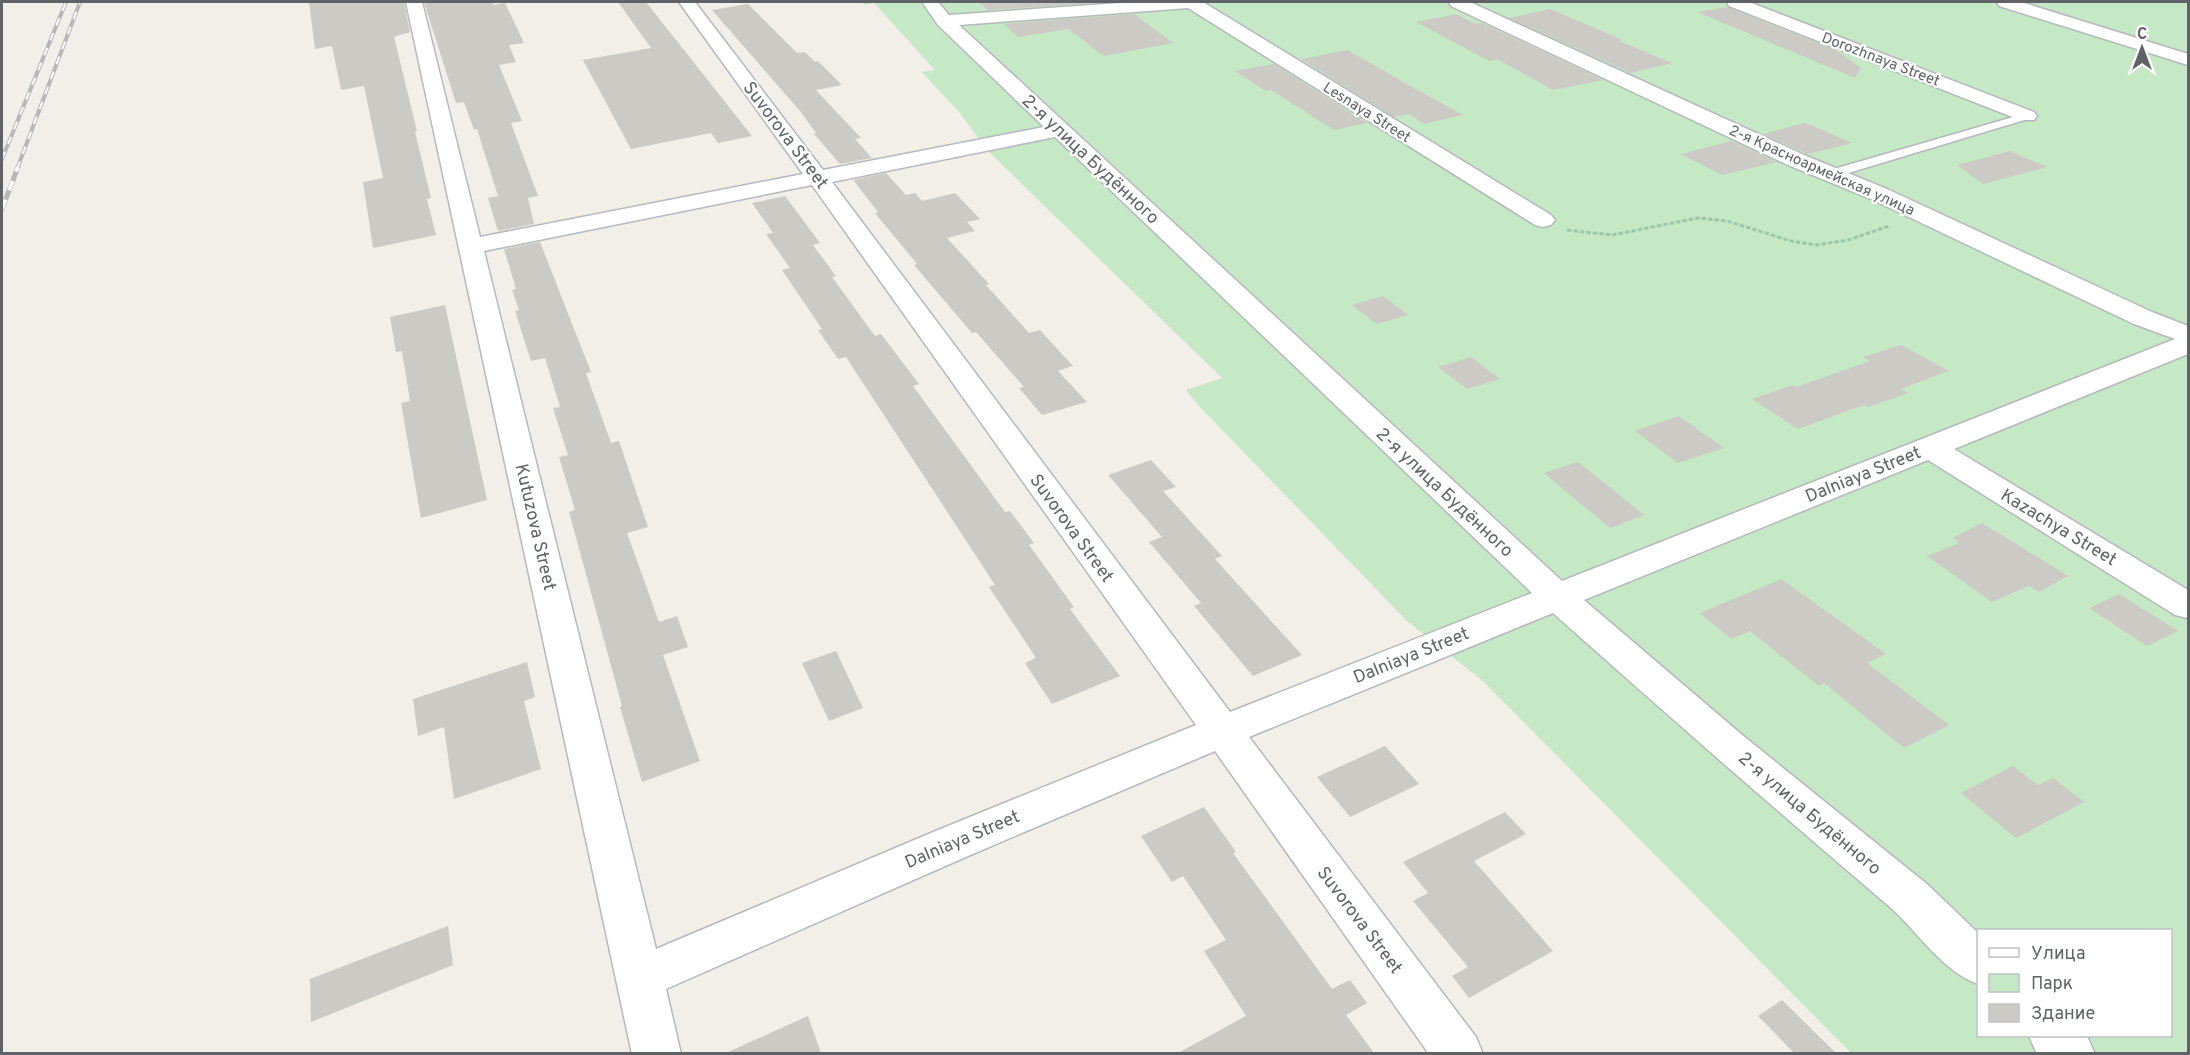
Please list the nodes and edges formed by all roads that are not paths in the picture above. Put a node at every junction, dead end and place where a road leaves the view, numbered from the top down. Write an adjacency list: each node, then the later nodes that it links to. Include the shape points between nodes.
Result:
1 (414, 2): 14 (street, Kutuzova Street)
2 (687, 2): 12 (street, Suvorova Street)
3 (1193, 2): 7 (street); 13 (street, Lesnaya Street)
4 (1457, 2): 11 (street, 2-я Красноармейская улица)
5 (1735, 2): 9 (street, Dorozhnaya Street)
6 (2006, 2): 8 (street)
7 (937, 11): 10 (street, 2-я улица Будённого)
8 (2188, 60)
9 (2027, 116): 11 (lane)
10 (1059, 130): 12 (street); 18 (street, 2-я улица Будённого)
11 (1831, 174): 15 (street, 2-я Красноармейская улица, via 2143,318)
12 (819, 178): 14 (street); 20 (street, Suvorova Street)
13 (1543, 220)
14 (471, 246): 22 (street, Kutuzova Street)
15 (2188, 335)
16 (2188, 344): 17 (street, Dalniaya Street)
17 (1930, 448): 18 (street, Dalniaya Street); 19 (street, Kazachya Street)
18 (1558, 597): 20 (street, Dalniaya Street); 21 (street, 2-я улица Будённого, via 1912,899)
19 (2188, 606)
20 (1221, 732): 22 (street, Dalniaya Street); 25 (street, Suvorova Street)
21 (1977, 962)
22 (639, 978): 24 (street, Kutuzova Street)
23 (2055, 1037): 26 (street)
24 (657, 1053)
25 (1459, 1053)
26 (2071, 1053)

